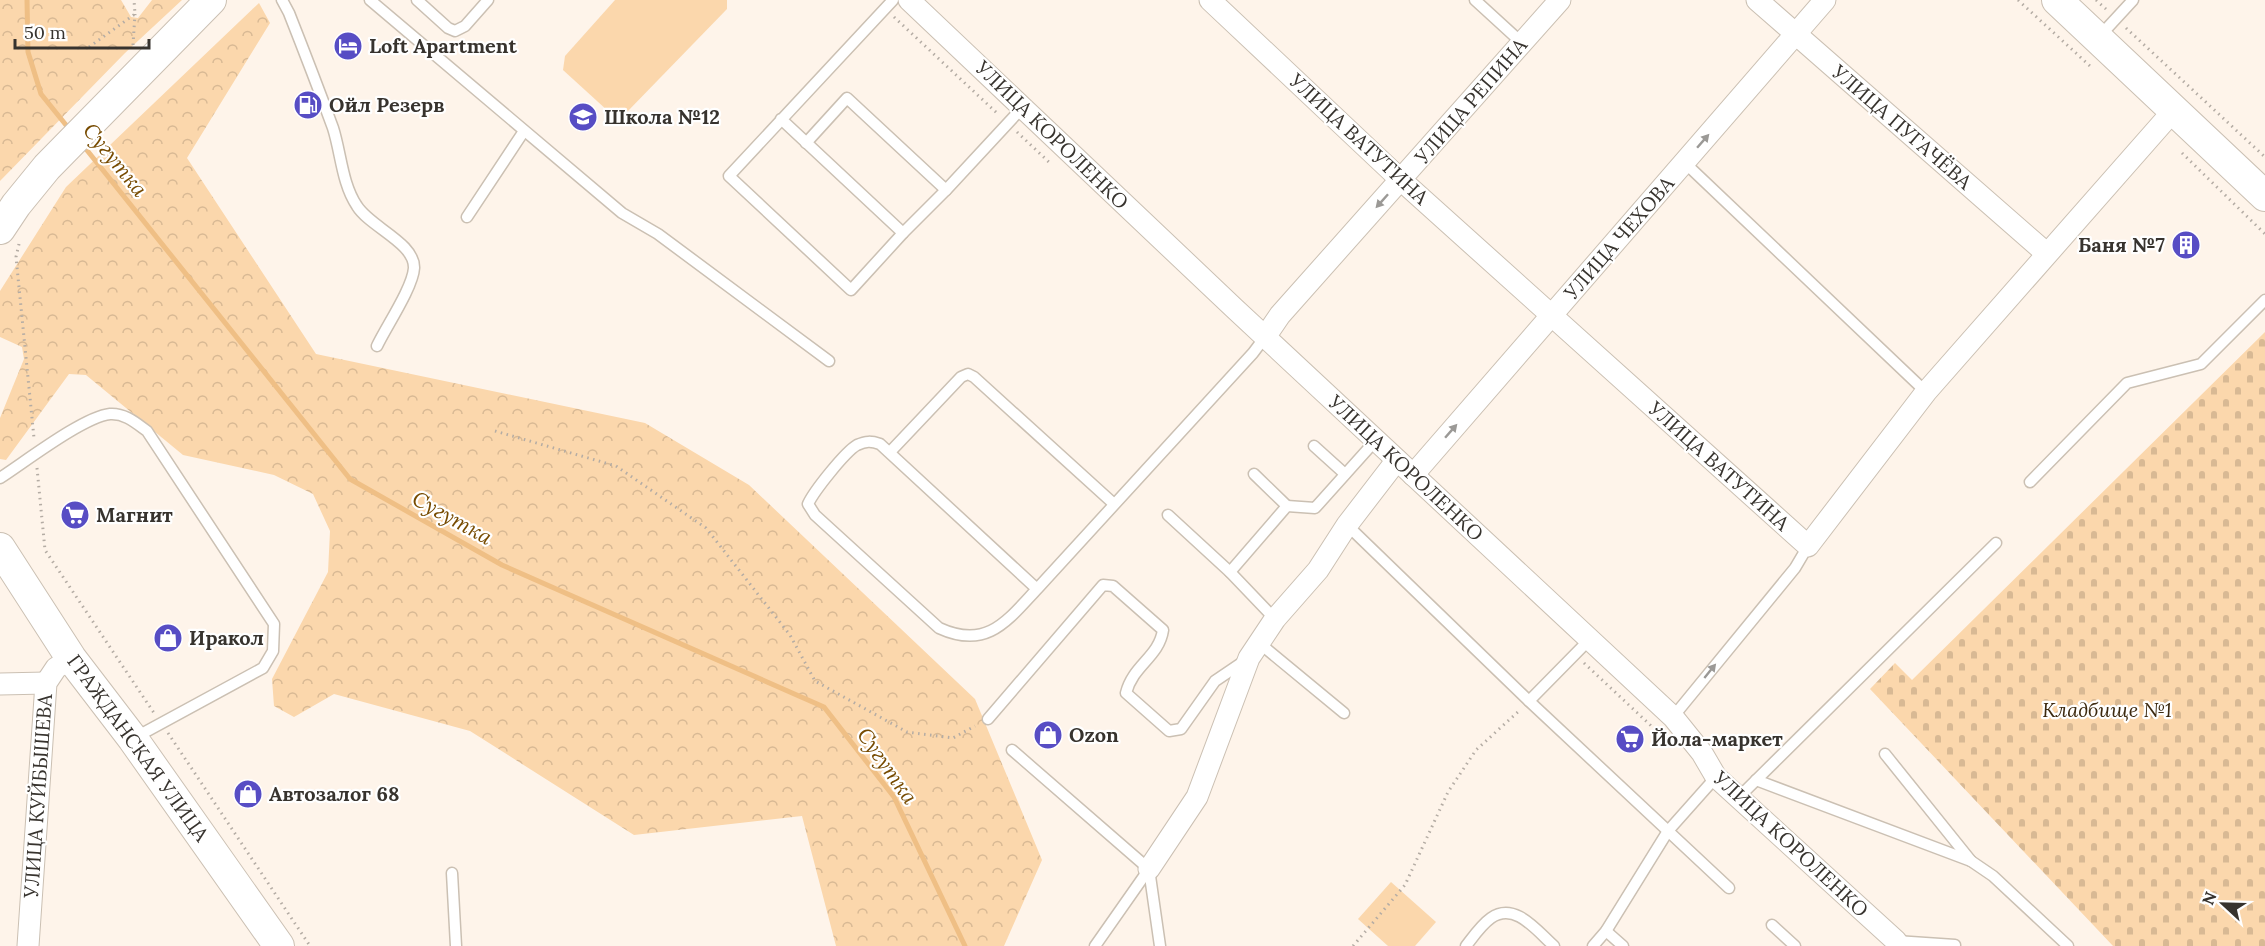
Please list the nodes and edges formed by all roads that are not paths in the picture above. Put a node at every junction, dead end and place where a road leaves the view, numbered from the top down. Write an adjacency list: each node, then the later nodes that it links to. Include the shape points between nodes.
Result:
1 (211, 0): 29 (main road, via 47,167 16,205)
2 (282, 0): 34 (lane, via 333,130 356,206 404,246 414,267)
3 (370, 0): 21 (lane)
4 (417, 0): 5 (lane, via 455,31 465,26)
5 (488, 0)
6 (893, 0): 20 (lane)
7 (909, 0): 18 (street, УЛИЦА КОРОЛЕНКО)
8 (1210, 0): 24 (street, УЛИЦА ВАТУТИНА)
9 (1475, 0): 17 (lane)
10 (1560, 0): 17 (street, УЛИЦА РЕПИНА)
11 (1757, 0): 16 (street, УЛИЦА ПУГАЧЁВА)
12 (1824, 0): 16 (street, УЛИЦА ЧЕХОВА)
13 (2057, 0): 15 (main road)
14 (2133, 0): 15 (lane)
15 (2107, 28): 19 (main road)
16 (1796, 33): 23 (street, УЛИЦА ЧЕХОВА, one-way to 16); 30 (street, УЛИЦА ПУГАЧЁВА)
17 (1522, 43): 24 (street, УЛИЦА РЕПИНА)
18 (1022, 108): 26 (lane); 33 (street, УЛИЦА КОРОЛЕНКО)
19 (2174, 110): 25 (main road); 30 (street, УЛИЦА ВАТУТИНА)
20 (781, 119): 22 (lane); 28 (lane, via 729,176 851,290)
21 (524, 131): 27 (lane); 35 (lane, via 622,213 658,234)
22 (806, 143): 26 (lane, via 847,98); 28 (lane)
23 (1684, 162): 32 (street, УЛИЦА ЧЕХОВА); 36 (lane)
24 (1401, 180): 32 (street, УЛИЦА ВАТУТИНА); 33 (street, УЛИЦА РЕПИНА, one-way to 33)
25 (2259, 187)
26 (946, 190): 28 (lane)
27 (467, 217)
28 (903, 233)
29 (10, 234)
30 (2046, 254): 36 (street, УЛИЦА ВАТУТИНА)
31 (2265, 300): 44 (lane, via 2201,364 2127,383)
32 (1551, 316): 40 (street, УЛИЦА ЧЕХОВА, one-way to 32); 50 (street, УЛИЦА ВАТУТИНА)
33 (1264, 337): 37 (street, УЛИЦА КОРОЛЕНКО); 45 (lane)
34 (376, 346)
35 (829, 361)
36 (1926, 392): 50 (street, УЛИЦА ВАТУТИНА)
37 (1376, 440): 40 (street, УЛИЦА КОРОЛЕНКО); 42 (lane)
38 (1314, 446): 42 (lane)
39 (890, 452): 45 (lane, via 968,374); 53 (lane); 53 (lane, via 869,441 855,446 813,492 808,504 815,515 939,628 952,634 985,634 1004,623)
40 (1405, 468): 48 (street, УЛИЦА ЧЕХОВА); 55 (street, УЛИЦА КОРОЛЕНКО)
41 (1254, 474): 46 (lane)
42 (1345, 474): 46 (lane, via 1315,508)
43 (0, 478): 64 (lane, via 87,421 110,414 127,416 147,431 274,624 273,651 262,668)
44 (2030, 482)
45 (1114, 504): 53 (lane)
46 (1287, 506): 52 (lane)
47 (1168, 515): 52 (lane)
48 (1347, 525): 54 (street, УЛИЦА ЧЕХОВА, via 1318,570); 60 (lane)
49 (1996, 543): 68 (lane)
50 (1808, 546): 62 (lane, one-way to 50, via 1795,568)
51 (8, 566): 57 (main road, ГРАЖДАНСКАЯ УЛИЦА)
52 (1230, 572): 54 (lane)
53 (1037, 589)
54 (1275, 619): 56 (street, УЛИЦА ЧЕХОВА)
55 (1590, 639): 60 (lane); 62 (street, УЛИЦА КОРОЛЕНКО)
56 (1253, 650): 61 (lane); 63 (lane, via 1215,681 1181,729 1169,731 1126,693 1130,680 1161,643 1163,630 1113,586 1103,585); 72 (street, УЛИЦА ЧЕХОВА, via 1197,797)
57 (71, 658): 58 (street, УЛИЦА КУЙБЫШЕВА, via 56,668); 64 (main road, ГРАЖДАНСКАЯ УЛИЦА)
58 (46, 683): 59 (street); 79 (street, УЛИЦА КУЙБЫШЕВА)
59 (0, 684)
60 (1529, 701): 70 (lane)
61 (1344, 713)
62 (1673, 717): 67 (street, УЛИЦА КОРОЛЕНКО)
63 (988, 719)
64 (133, 739): 80 (main road, ГРАЖДАНСКАЯ УЛИЦА)
65 (1012, 750): 72 (lane)
66 (1885, 753): 71 (lane)
67 (1716, 777): 69 (street, УЛИЦА КОРОЛЕНКО); 70 (lane)
68 (1756, 780): 69 (lane); 71 (lane)
69 (1738, 798): 77 (street, УЛИЦА КОРОЛЕНКО)
70 (1668, 831): 74 (lane); 76 (lane)
71 (1971, 861): 89 (lane, via 1993,876)
72 (1149, 869): 82 (lane); 83 (lane)
73 (452, 873): 81 (lane)
74 (1729, 888)
75 (1772, 925): 88 (lane)
76 (1606, 931): 86 (lane); 87 (lane)
77 (1894, 944): 78 (lane)
78 (1955, 945)
79 (28, 946)
80 (279, 946)
81 (456, 946)
82 (1095, 946)
83 (1160, 946)
84 (1466, 946): 85 (lane, via 1489,919 1500,913 1522,918)
85 (1554, 946)
86 (1593, 946)
87 (1623, 946)
88 (1795, 946)
89 (2068, 946)

